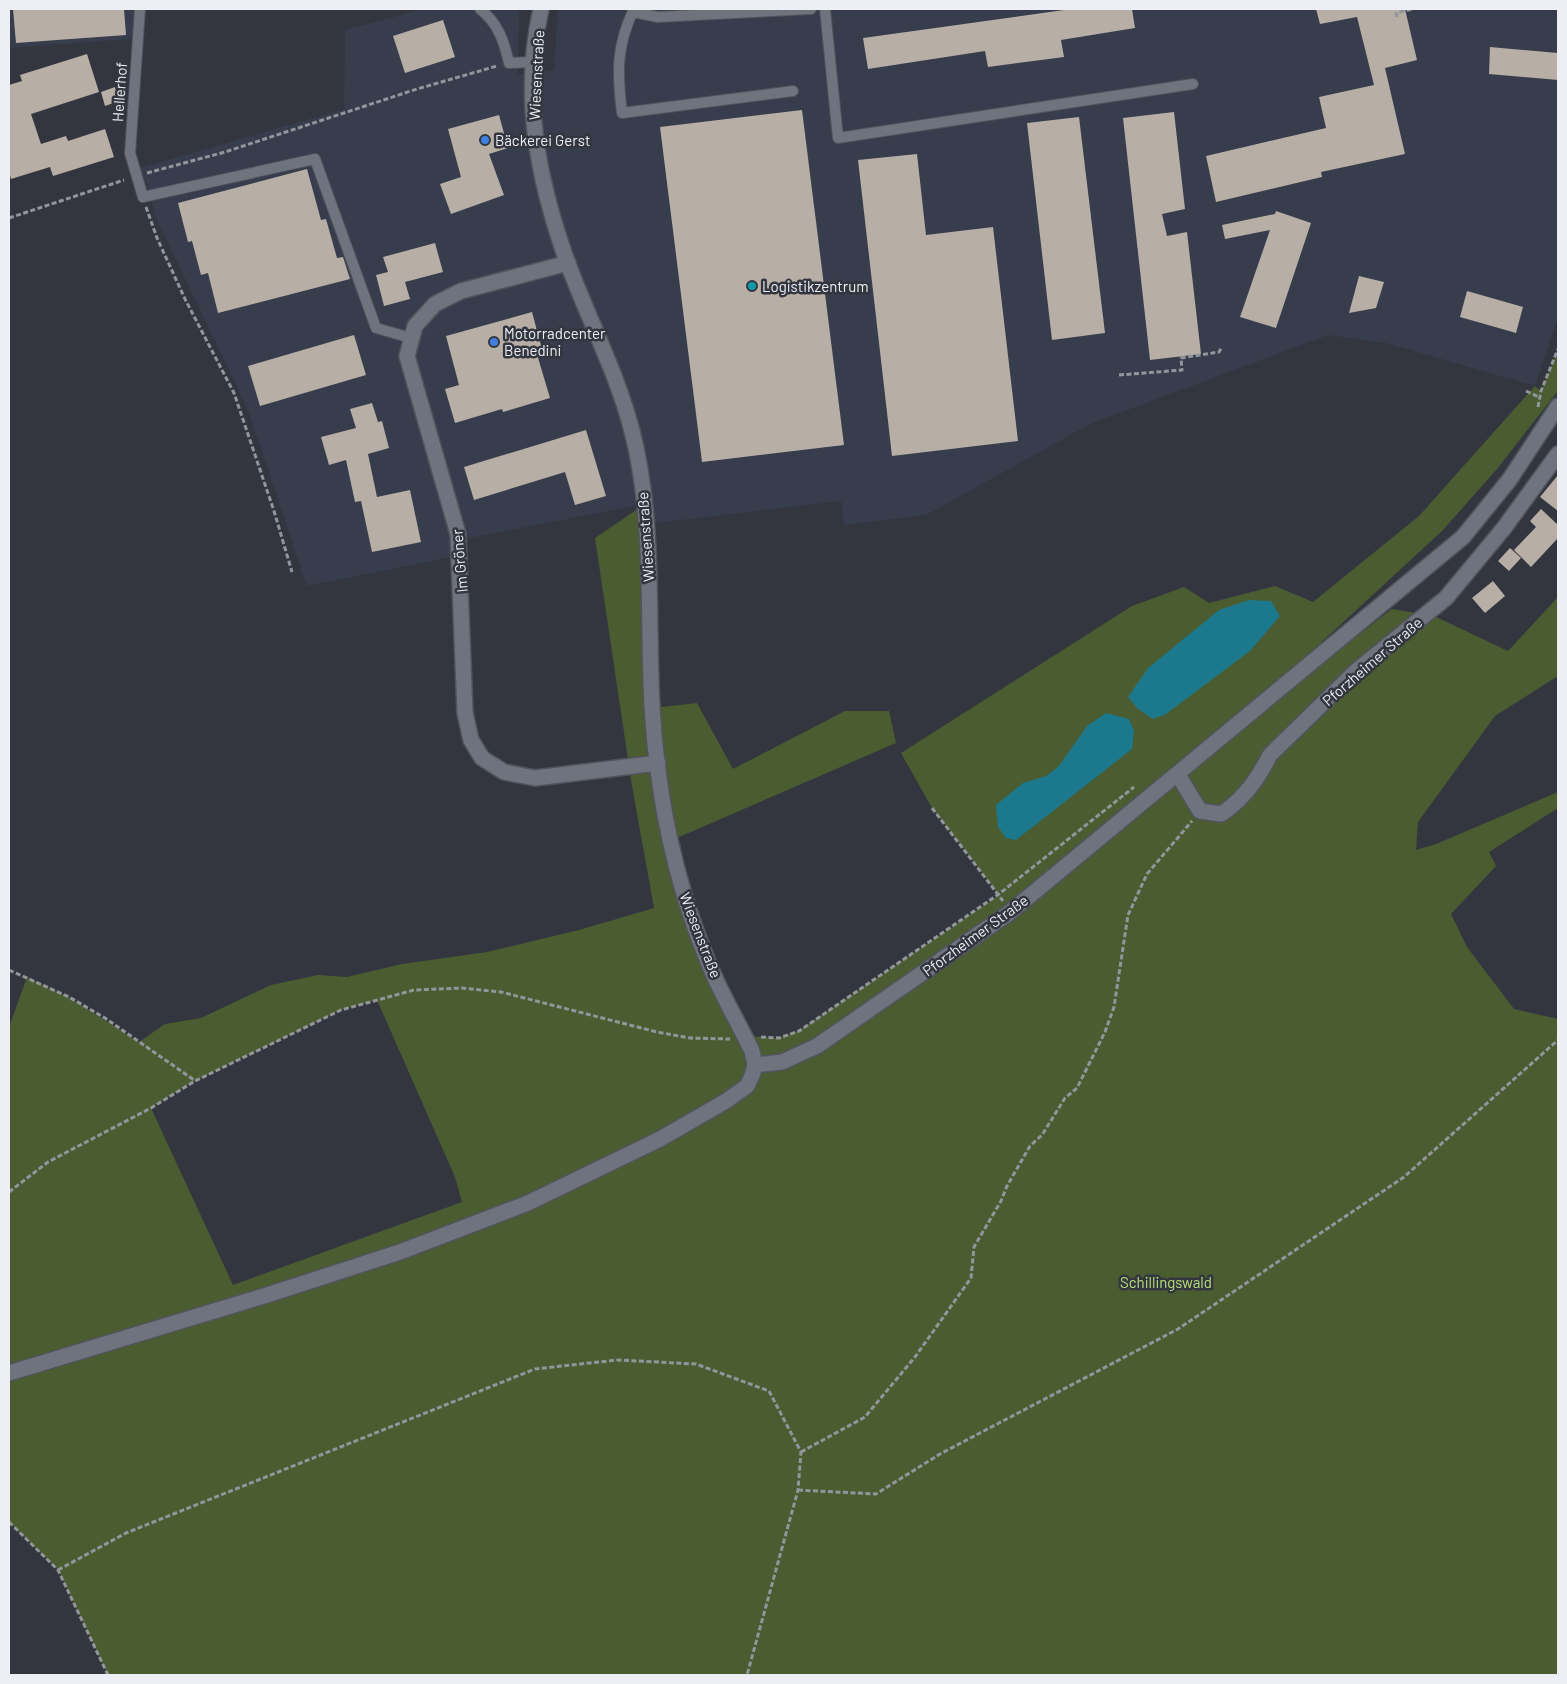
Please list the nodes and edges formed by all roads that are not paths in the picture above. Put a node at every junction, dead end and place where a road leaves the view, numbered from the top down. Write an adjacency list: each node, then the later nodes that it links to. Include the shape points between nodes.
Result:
1 (140, 9): 11 (lane, Hellerhof, via 130,153 143,197 315,159 376,328)
2 (480, 9): 7 (lane, via 493,19 509,63)
3 (541, 9): 7 (street, Wiesenstraße)
4 (811, 9): 6 (lane, via 658,17)
5 (824, 9): 8 (lane, via 838,138)
6 (634, 10): 9 (lane, via 623,39 617,71 622,113)
7 (534, 62): 10 (street, Wiesenstraße, via 533,132 542,180)
8 (1193, 84)
9 (793, 91)
10 (568, 263): 11 (street, Im Gröner, via 461,291 435,304 414,326); 14 (street, Wiesenstraße, via 614,376 632,431 647,524 652,708)
11 (411, 338): 14 (street, Im Gröner, via 406,356 458,534 465,713 471,740 482,758 504,772 535,778)
12 (1554, 403): 15 (street, Pforzheimer Straße, via 1510,479 1463,536)
13 (1558, 454): 15 (street, Pforzheimer Straße, via 1504,528 1446,598 1356,671 1277,748 1233,806 1221,814 1200,811)
14 (658, 763): 16 (street, Wiesenstraße, via 670,841 686,900 709,964 752,1051)
15 (1178, 775): 16 (street, Pforzheimer Straße, via 1009,912 817,1046 782,1062)
16 (755, 1065): 17 (street, via 747,1086 726,1101 660,1139 528,1203 362,1264)
17 (9, 1373)

